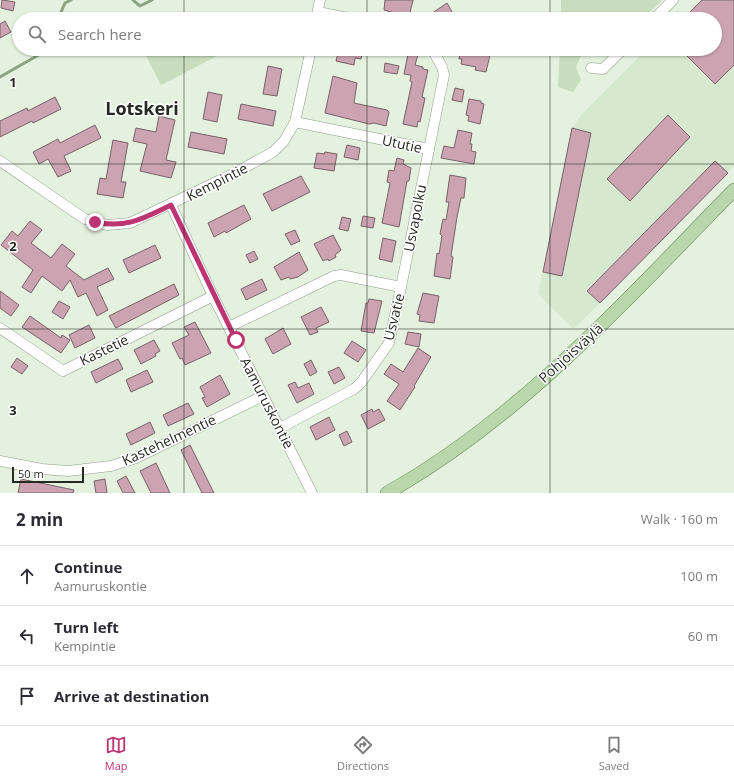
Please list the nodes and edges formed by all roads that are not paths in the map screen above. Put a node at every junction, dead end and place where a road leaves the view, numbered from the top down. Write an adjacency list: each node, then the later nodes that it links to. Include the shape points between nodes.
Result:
1 (320, 0): 3 (street)
2 (673, 0): 4 (street)
3 (318, 12)
4 (661, 12)
5 (309, 56): 9 (street, Kempintie)
6 (436, 56): 10 (street, Ututie, via 444,75)
7 (616, 56): 8 (street, via 603,69)
8 (591, 68)
9 (295, 122): 10 (street, Ututie); 13 (street, Kempintie, via 284,141 273,152)
10 (429, 149): 14 (street, Usvapolku)
11 (0, 161): 13 (street, Kempintie, via 75,213 95,222 117,225 130,223)
12 (734, 190): 22 (main road, Pohjoisväylä, via 606,322 560,365 449,454)
13 (171, 205): 15 (street, Aamuruskontie)
14 (402, 287): 16 (street, Usvatie, via 341,275 334,276); 19 (street, Usvatie, via 389,343 360,384 354,390)
15 (213, 296): 16 (street, Aamuruskontie); 17 (street, Kastetie, via 63,371)
16 (229, 327): 18 (street, Aamuruskontie)
17 (0, 328)
18 (263, 396): 19 (street, Aamuruskontie); 20 (street, Kastehelmentie, via 136,458 111,466 68,471)
19 (280, 428): 21 (street, Aamuruskontie)
20 (0, 461)
21 (312, 493)
22 (387, 493)

